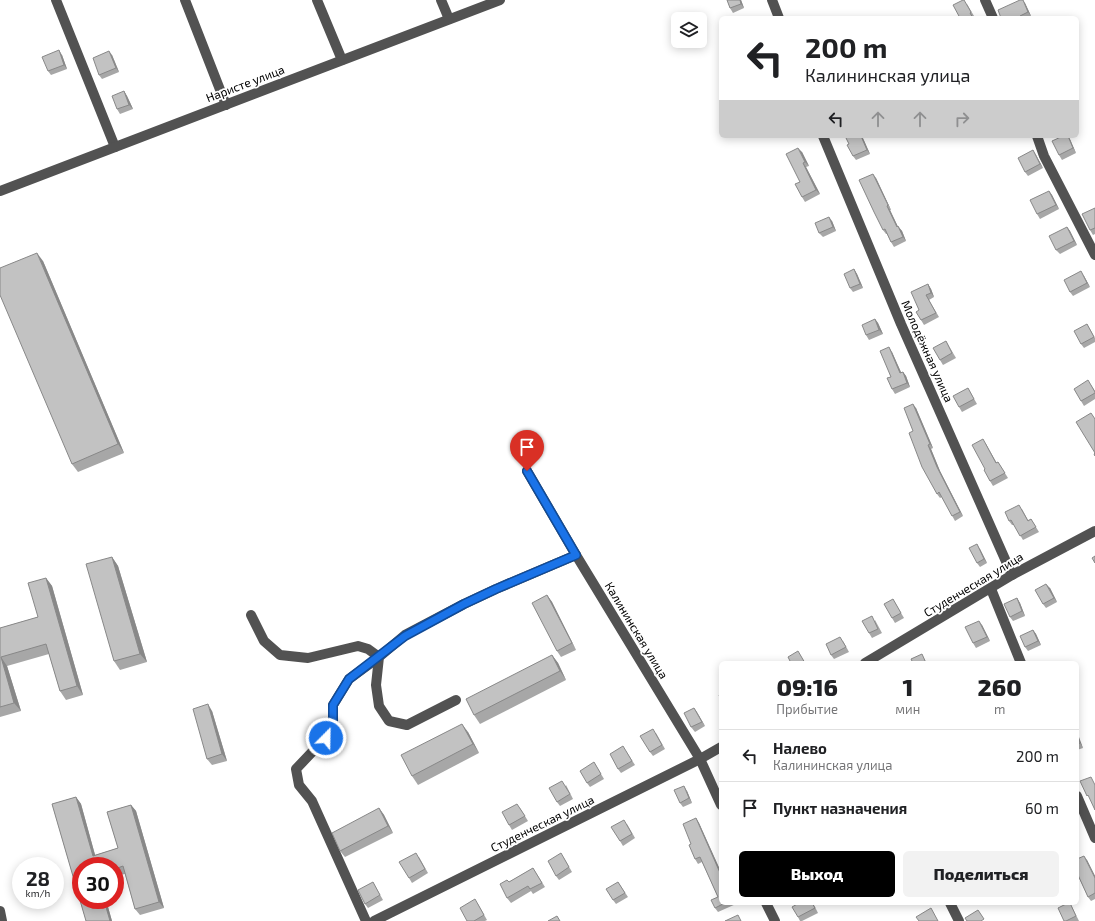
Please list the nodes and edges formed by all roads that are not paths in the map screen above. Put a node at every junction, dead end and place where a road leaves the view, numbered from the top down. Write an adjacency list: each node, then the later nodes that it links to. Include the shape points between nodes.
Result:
1 (56, 0): 15 (street)
2 (185, 0): 12 (street)
3 (317, 0): 11 (street)
4 (441, 0): 10 (street)
5 (500, 0): 10 (street, Наристе улица)
6 (772, 0): 8 (street)
7 (985, 0): 9 (street)
8 (777, 16)
9 (992, 16)
10 (449, 20): 11 (street, Наристе улица)
11 (342, 60): 12 (street, Наристе улица)
12 (226, 104): 15 (street, Наристе улица)
13 (824, 138): 21 (street, Молодёжная улица, via 901,324)
14 (1038, 138): 17 (street, via 1044,156)
15 (115, 147): 16 (street, Наристе улица)
16 (0, 191)
17 (1095, 255)
18 (527, 471): 20 (street, Калининская улица)
19 (1095, 530): 21 (street, Студенческая улица)
20 (576, 555): 24 (street, via 464,604 405,636); 29 (street, Калининская улица)
21 (1012, 575): 22 (street, Студенческая улица)
22 (990, 589): 25 (street, Студенческая улица); 26 (street)
23 (251, 615): 24 (street, via 264,641 280,655 308,658 358,646)
24 (379, 656): 27 (street, via 376,685 379,706 389,721 407,725); 37 (street, via 349,679 333,705 333,730 296,769 299,785 312,801)
25 (868, 661)
26 (1021, 661)
27 (456, 700)
28 (719, 748): 29 (street, Студенческая улица)
29 (700, 759): 30 (street, Калининская улица); 38 (street, Студенческая улица)
30 (719, 801)
31 (1079, 801): 32 (street)
32 (1095, 838)
33 (767, 905): 39 (street)
34 (951, 905): 40 (street)
35 (0, 911): 36 (street)
36 (2, 921)
37 (366, 921)
38 (374, 921)
39 (775, 921)
40 (959, 921)

